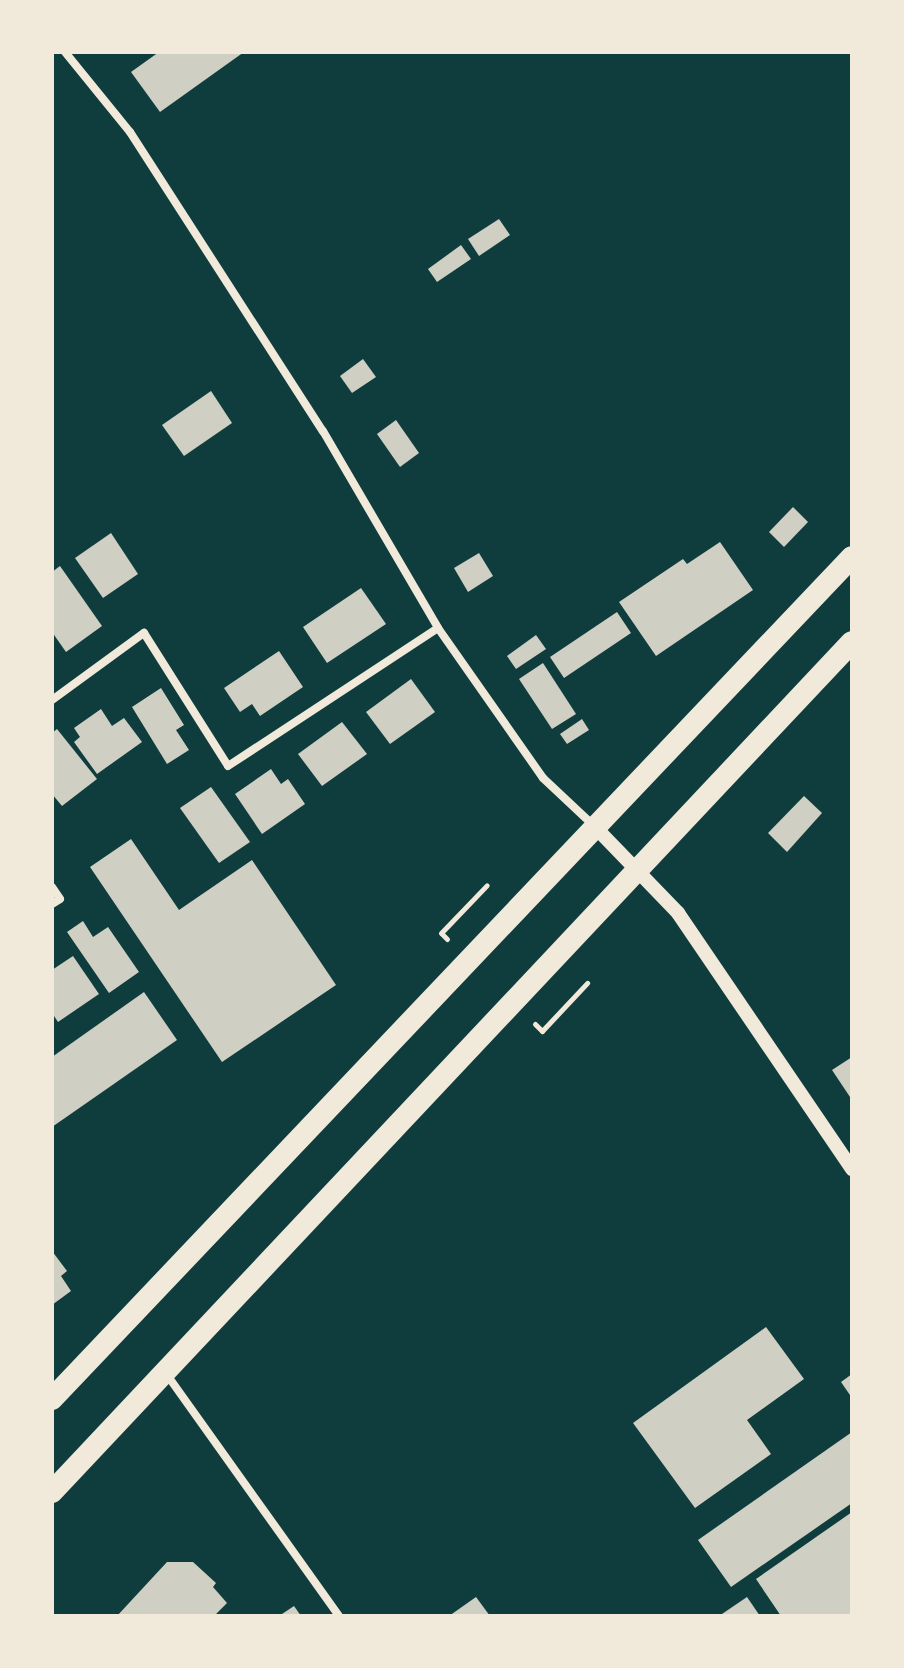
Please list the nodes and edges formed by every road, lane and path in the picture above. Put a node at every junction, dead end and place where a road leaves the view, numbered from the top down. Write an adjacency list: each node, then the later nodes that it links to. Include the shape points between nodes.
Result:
1 (65, 52): 3 (street, via 130,132 323,431)
2 (852, 557): 6 (highway)
3 (438, 628): 5 (street, via 228,766 144,633); 6 (street, via 543,778)
4 (852, 642): 7 (highway)
5 (52, 700)
6 (597, 829): 7 (street); 16 (highway)
7 (636, 870): 14 (street, via 678,913); 15 (highway)
8 (487, 885): 11 (path)
9 (52, 887): 10 (street, via 60,899)
10 (52, 904)
11 (446, 928)
12 (587, 983): 13 (path)
13 (546, 1026)
14 (852, 1169)
15 (163, 1369): 17 (highway); 18 (street)
16 (52, 1399)
17 (52, 1492)
18 (339, 1616)

